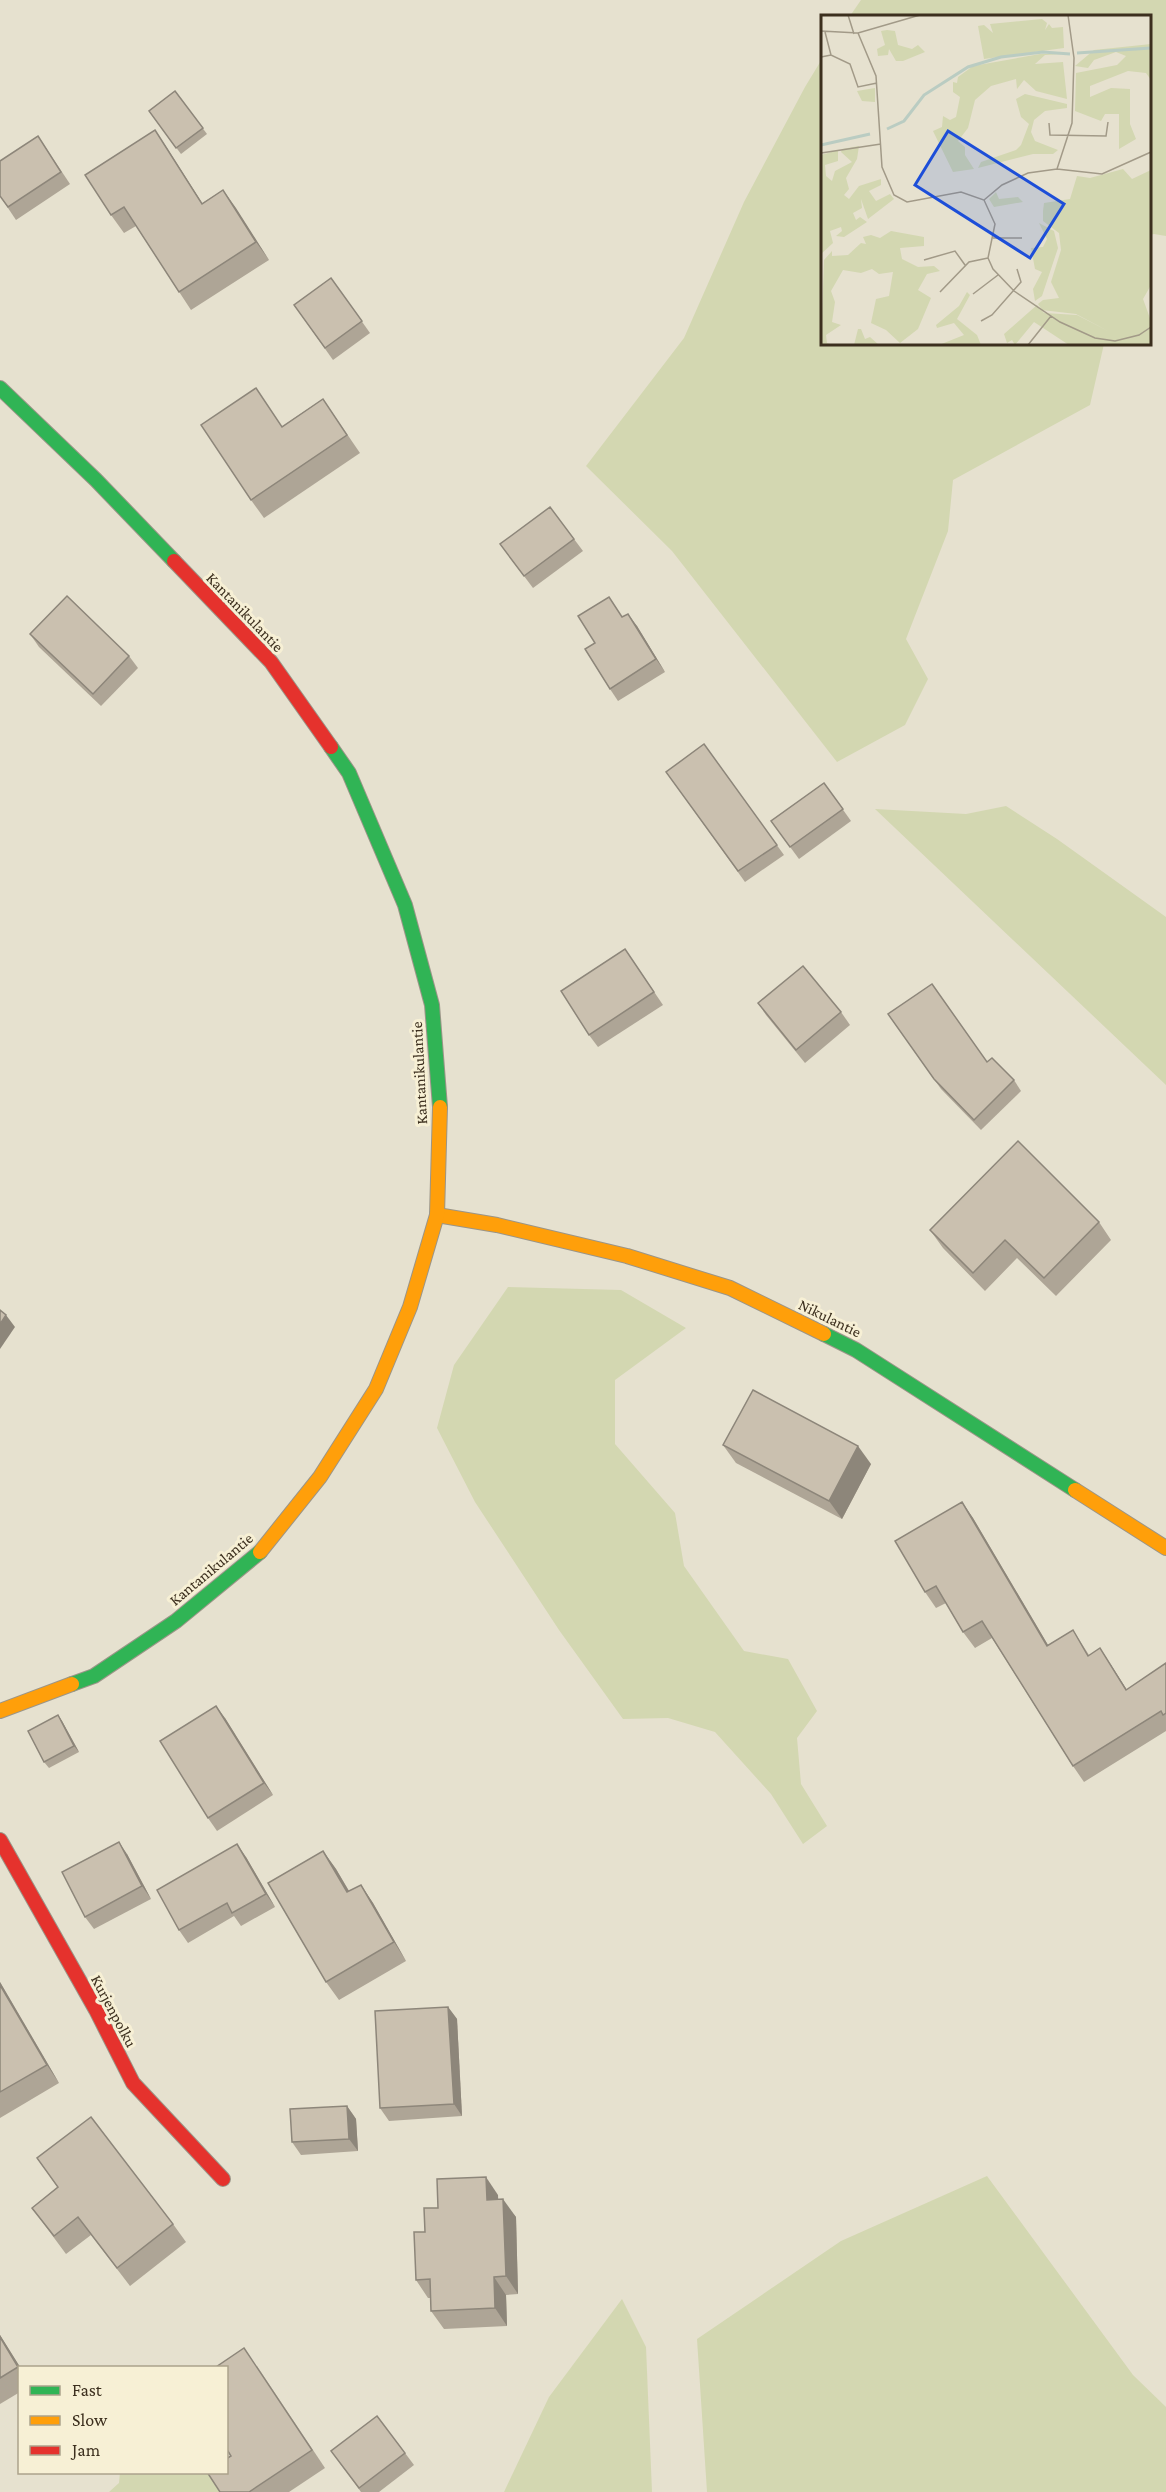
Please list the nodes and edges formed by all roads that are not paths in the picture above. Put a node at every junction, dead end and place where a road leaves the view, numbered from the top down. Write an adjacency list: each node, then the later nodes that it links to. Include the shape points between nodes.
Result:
1 (0, 388): 2 (street, Kantanikulantie, via 96,480 271,662 349,773 405,904 432,1005 440,1107)
2 (437, 1215): 3 (street, Nikulantie, via 627,1256 730,1287 856,1350); 4 (street, Kantanikulantie, via 410,1307 376,1389 320,1477 264,1548 176,1621 94,1676)
3 (1166, 1548)
4 (0, 1711)
5 (0, 1840): 6 (street, Kurjenpolku, via 133,2083)
6 (223, 2179)

